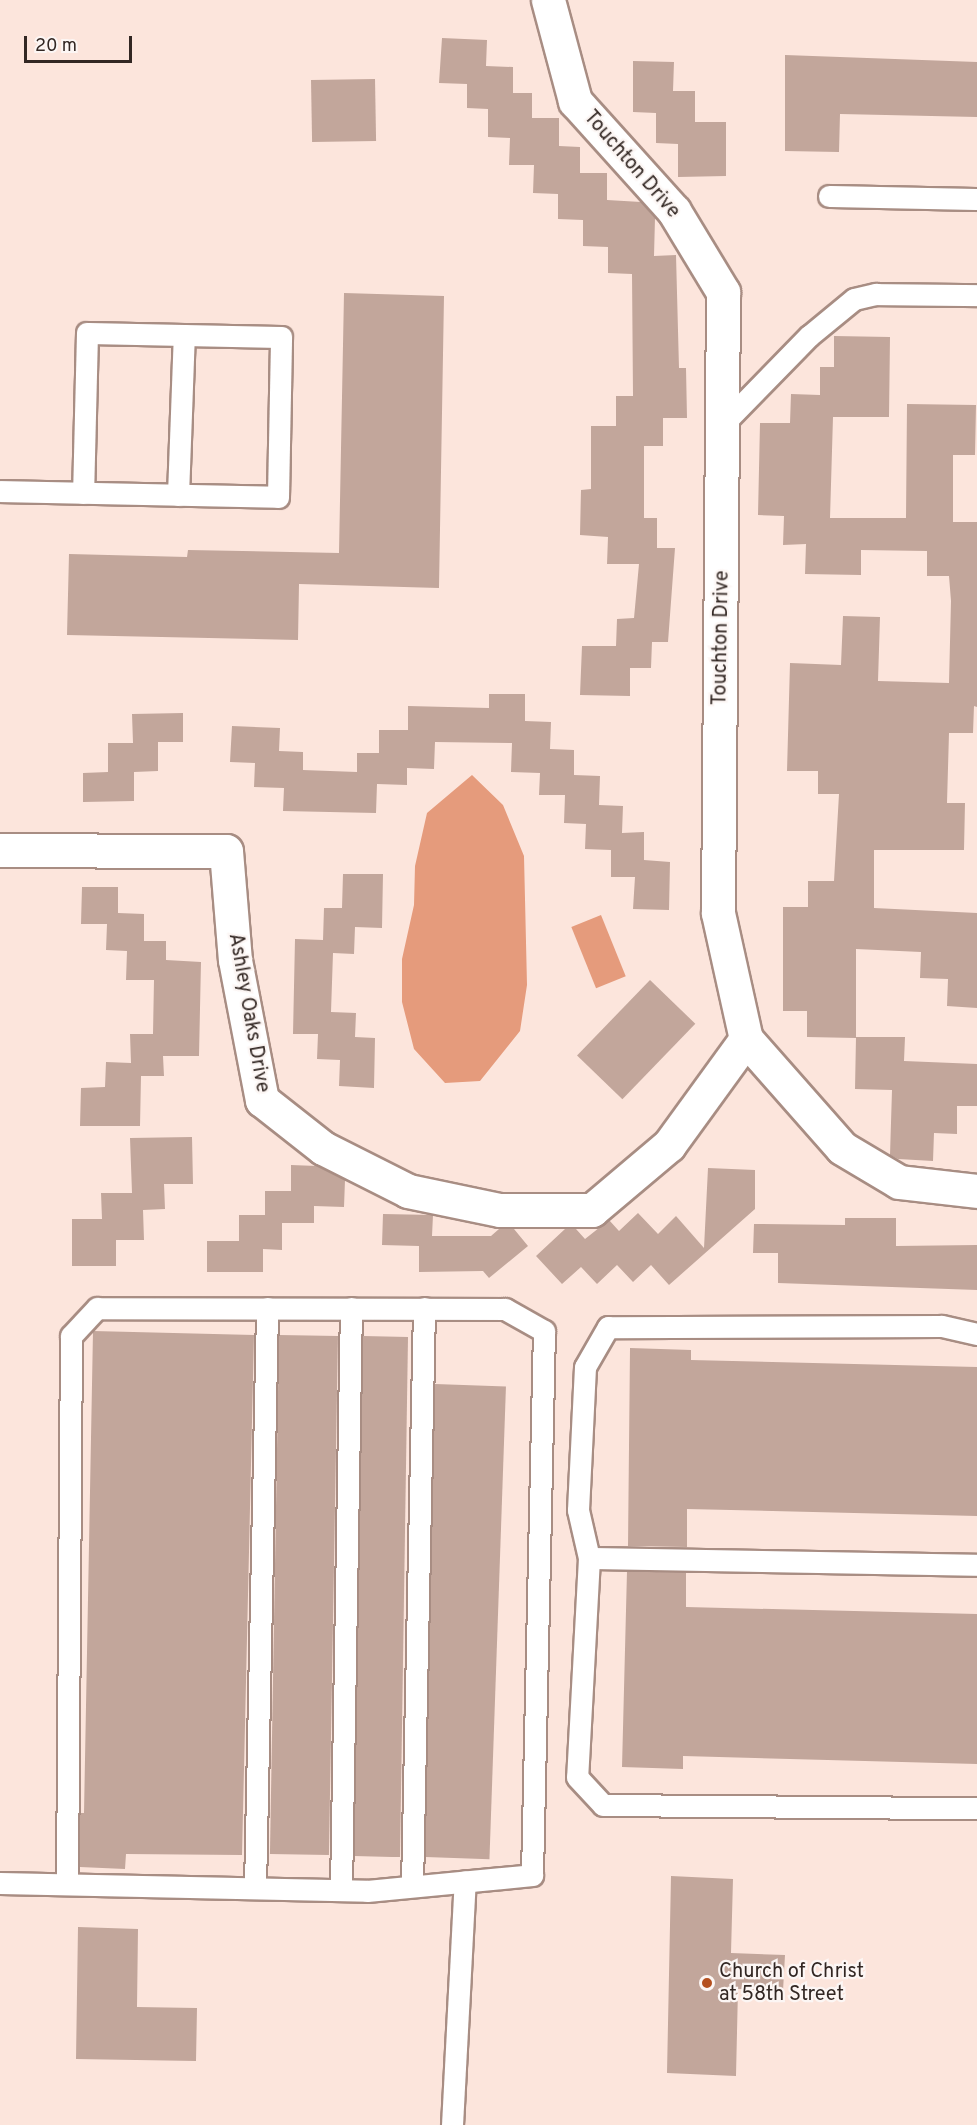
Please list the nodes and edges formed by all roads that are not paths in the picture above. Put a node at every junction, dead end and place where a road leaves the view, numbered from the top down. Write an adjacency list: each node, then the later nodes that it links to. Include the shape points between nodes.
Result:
1 (548, 0): 6 (street, Touchton Drive, via 575,101 674,211 723,292)
2 (829, 196): 3 (lane)
3 (977, 199)
4 (977, 295): 6 (lane, via 876,294 854,299 809,336)
5 (184, 335): 8 (lane, via 87,333); 9 (lane); 9 (lane, via 281,337 278,497)
6 (724, 423): 11 (street, Touchton Drive, via 718,913)
7 (0, 491): 8 (lane)
8 (83, 493): 9 (lane)
9 (178, 495)
10 (0, 850): 11 (street, Ashley Oaks Drive, via 226,851 235,960 262,1100 323,1148 408,1191 500,1210 592,1210 669,1144)
11 (746, 1039): 12 (street, Touchton Drive, via 842,1148 899,1182)
12 (977, 1191)
13 (267, 1308): 14 (lane); 22 (lane, via 97,1308 71,1336); 24 (lane)
14 (351, 1308): 15 (lane); 25 (lane)
15 (424, 1308): 20 (lane, via 505,1309 544,1332 532,1875); 23 (lane)
16 (977, 1334): 17 (lane, via 941,1326 608,1327 585,1368 578,1510)
17 (589, 1558): 18 (lane); 19 (lane, via 577,1777 603,1805)
18 (977, 1565)
19 (977, 1808)
20 (465, 1881): 23 (lane); 26 (lane)
21 (0, 1883): 22 (lane)
22 (67, 1884): 24 (lane)
23 (412, 1886): 25 (lane)
24 (255, 1888): 25 (lane)
25 (341, 1890)
26 (452, 2125)

